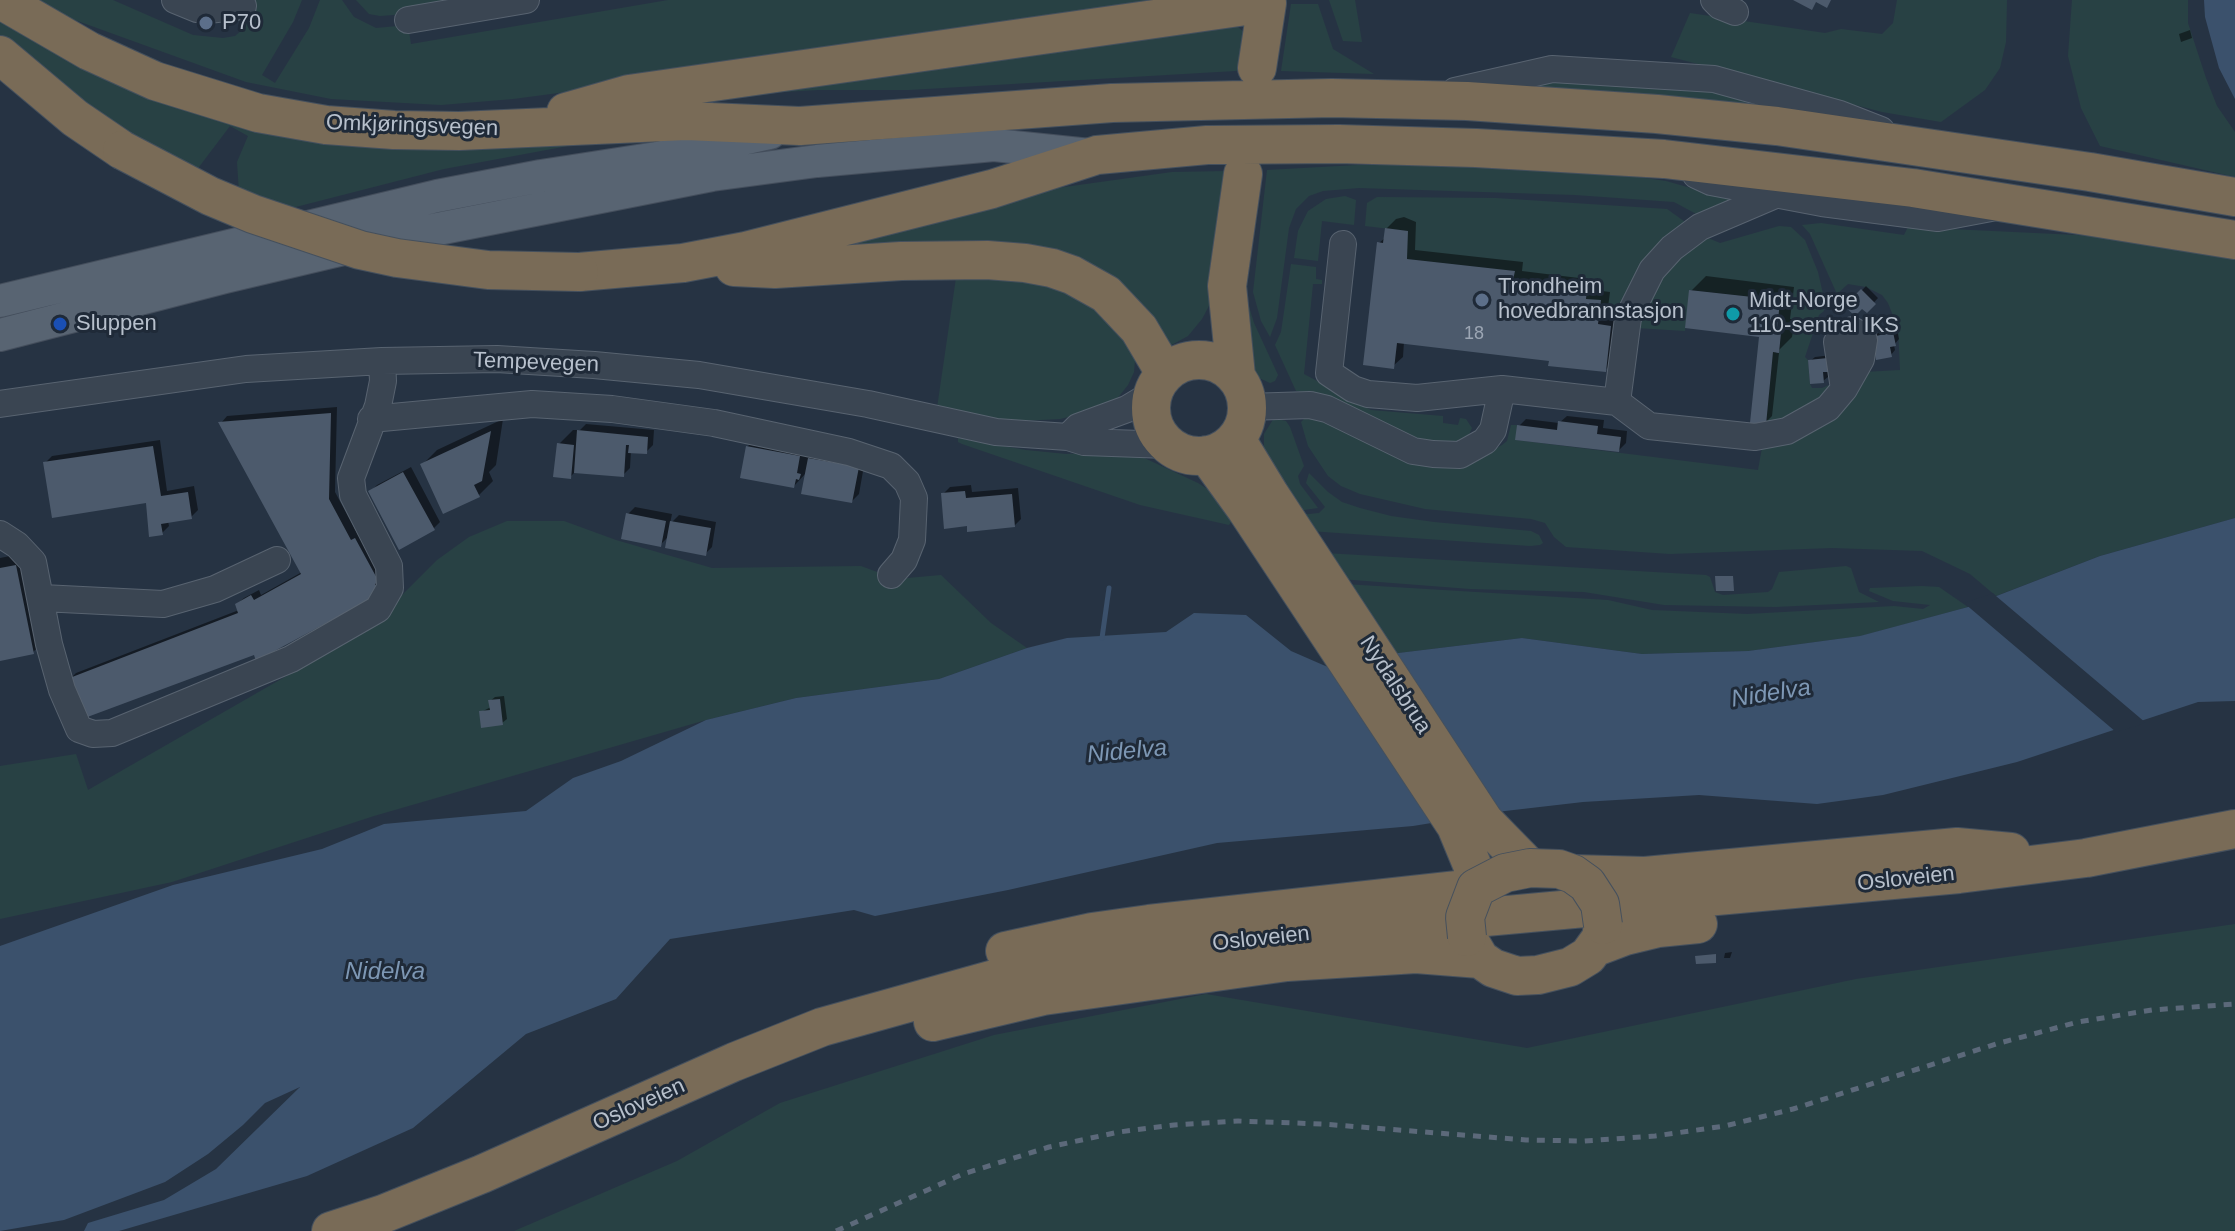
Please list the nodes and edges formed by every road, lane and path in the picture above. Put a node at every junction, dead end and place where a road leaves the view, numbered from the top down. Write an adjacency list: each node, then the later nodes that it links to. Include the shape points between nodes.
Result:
1 (1, 0): 10 (highway, Omkjøringsvegen, via 120,67 258,113 394,130)
2 (175, 0): 5 (street, via 197,9)
3 (526, 0): 6 (street)
4 (1267, 1): 8 (highway); 10 (highway, via 629,94)
5 (243, 6)
6 (408, 20)
7 (0, 55): 19 (highway, bridge, via 122,150 210,196 360,250 488,270 579,272)
8 (1257, 68)
9 (800, 126): 10 (highway, Omkjøringsvegen, via 686,121); 15 (highway, Omkjøringsvegen, via 1126,102 1417,100 1777,126); 21 (main road, via 657,158 437,196)
10 (506, 130)
11 (1097, 155): 12 (highway, via 1207,145 1339,144); 19 (highway, via 992,189); 22 (main road, via 994,145 712,175 420,231)
12 (1664, 159): 14 (street, via 1711,182); 16 (highway)
13 (1243, 174): 20 (highway)
14 (1777, 195): 16 (street, via 1938,218); 27 (street, via 1700,227 1652,270 1628,318)
15 (2235, 197)
16 (2018, 203): 17 (highway)
17 (2235, 240)
18 (1343, 244): 25 (street, via 1329,373 1368,394 1417,398)
19 (683, 263): 24 (highway, via 775,269 987,260 1052,268 1106,294 1139,329)
20 (1227, 286): 24 (highway, via 1206,329); 30 (highway)
21 (0, 301)
22 (0, 335)
23 (382, 361): 28 (street, Tempevegen, via 246,369); 29 (street, via 381,393); 31 (street, Tempevegen, via 497,359 684,374 996,432)
24 (1168, 376): 30 (highway, via 1196,359 1218,363); 31 (street, via 1127,409 1078,427); 32 (highway, via 1152,418)
25 (1502, 389): 27 (street); 30 (street, via 1493,430 1460,455 1413,451 1310,405)
26 (1844, 389): 27 (street, via 1814,418 1787,431 1755,437 1649,426)
27 (1617, 402)
28 (0, 404)
29 (371, 419): 36 (street, via 532,404 599,408 714,423 849,452 891,466 914,498 912,540); 37 (street, via 351,478 353,495 389,566 390,588 378,609 291,659 112,733 93,734 79,729 72,717 49,644)
30 (1231, 419): 32 (highway, via 1184,454); 33 (highway)
31 (1068, 437): 32 (street, Tempevegen)
32 (1168, 445)
33 (1258, 502): 40 (highway, Nydalsbrua, via 1484,821); 42 (highway, Nydalsbrua, via 1456,826)
34 (0, 534): 37 (street, via 33,562)
35 (277, 560): 37 (street, via 215,589 163,604)
36 (891, 575)
37 (42, 598)
38 (2235, 829): 39 (highway, Osloveien)
39 (2086, 858): 41 (highway, via 1957,847 1645,876); 43 (highway, via 1963,897); 45 (highway, Osloveien, via 1133,953 1005,976)
40 (1530, 868): 41 (highway, bridge); 42 (highway, bridge)
41 (1573, 874): 43 (highway, bridge, via 1600,904)
42 (1478, 886): 44 (highway, bridge, via 1465,917); 45 (highway, via 1092,932 919,974)
43 (1599, 936): 44 (highway, via 1582,961 1538,975 1508,975)
44 (1474, 948): 46 (highway, via 1287,962 1043,996 880,1036)
45 (822, 1027): 46 (highway, Osloveien)
46 (757, 1053): 47 (highway, Osloveien, via 507,1164)
47 (331, 1231)

